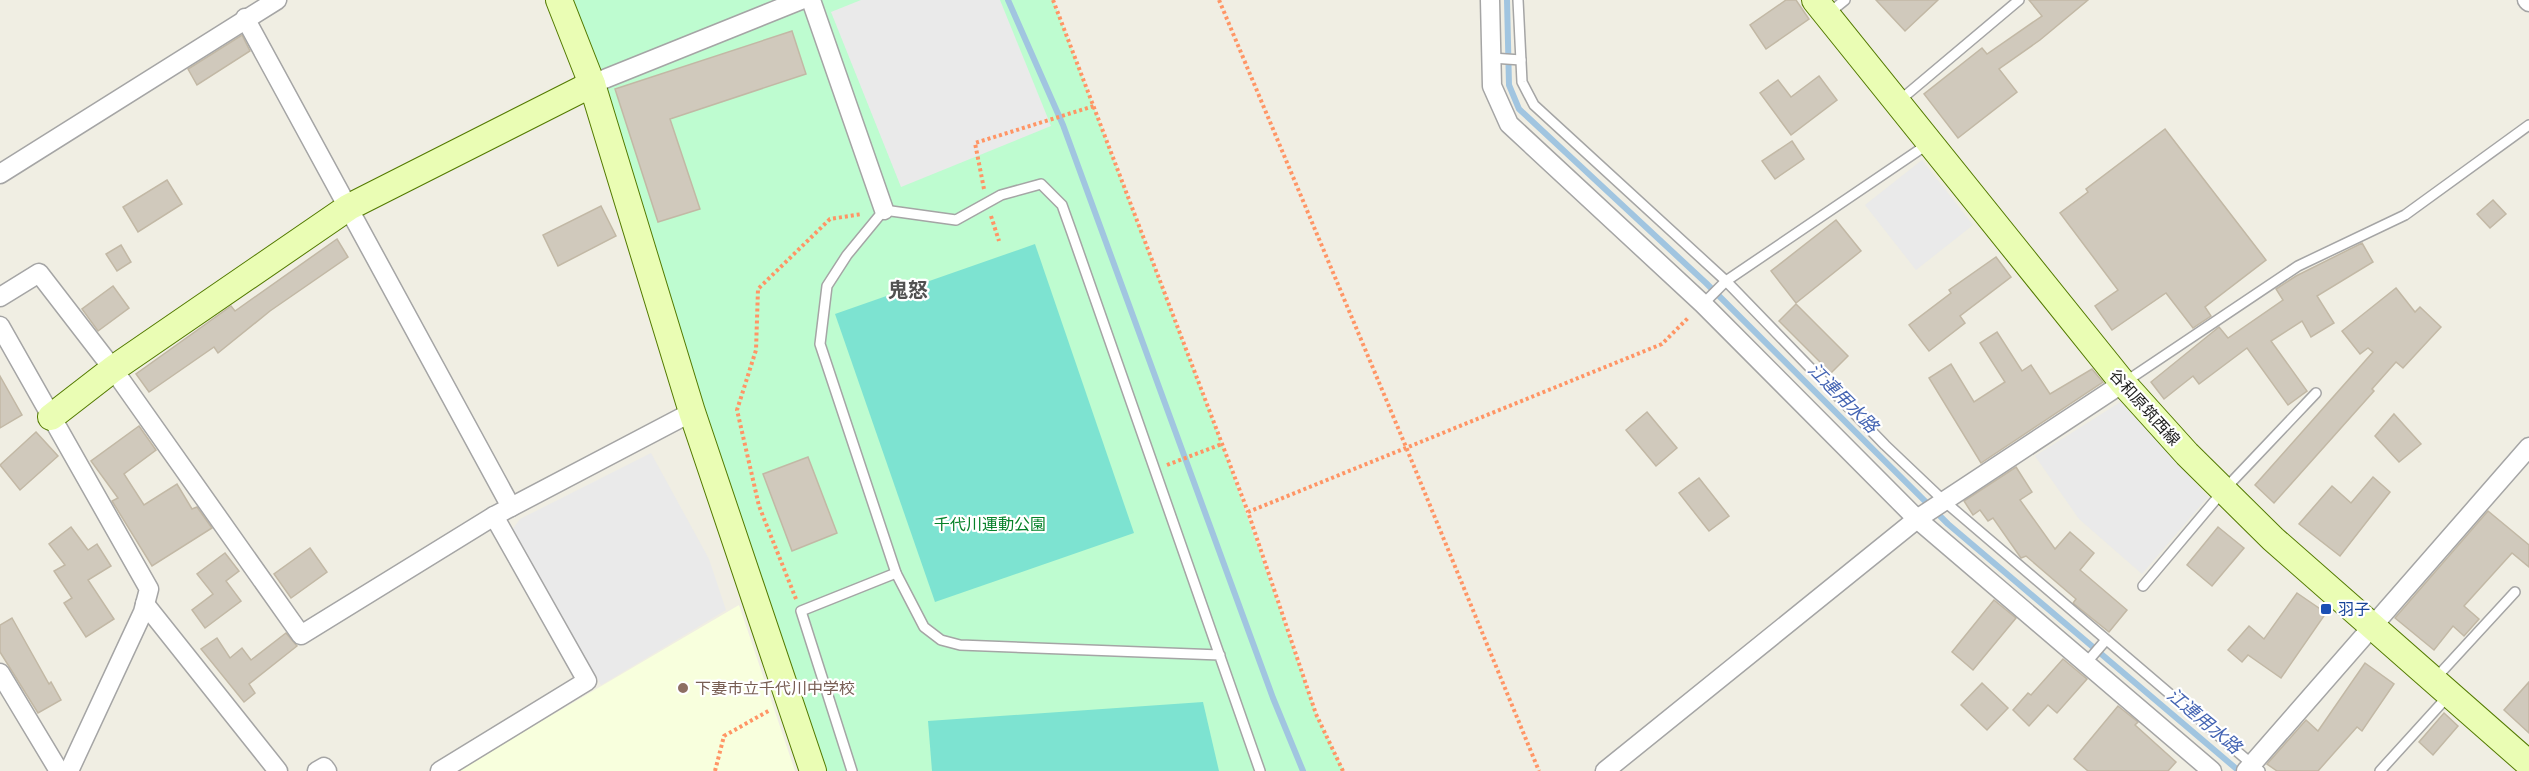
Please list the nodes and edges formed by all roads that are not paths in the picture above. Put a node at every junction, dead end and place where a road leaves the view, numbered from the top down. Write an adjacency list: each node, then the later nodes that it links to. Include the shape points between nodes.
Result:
1 (277, 0): 9 (street)
2 (559, 0): 12 (street)
3 (801, 0): 12 (street)
4 (811, 0): 18 (street)
5 (1490, 0): 10 (street)
6 (1518, 0): 11 (lane)
7 (2019, 0): 13 (lane)
8 (1829, 5): 13 (street, 谷和原筑西線)
9 (245, 18): 16 (street); 17 (street)
10 (1498, 59): 11 (lane); 21 (street, via 1492,86 1509,124)
11 (1520, 60): 19 (lane, via 1522,82 1534,105)
12 (592, 84): 17 (street); 26 (street)
13 (1897, 103): 15 (street, 谷和原筑西線)
14 (2529, 124): 24 (lane, via 2405,215 2298,266)
15 (1930, 142): 19 (lane); 24 (street, 谷和原筑西線)
16 (0, 174)
17 (349, 207): 23 (street); 31 (street)
18 (884, 210): 34 (lane, via 827,286 820,344); 40 (lane, via 956,220 1001,195 1041,184 1062,205)
19 (1726, 281): 21 (lane); 30 (lane)
20 (0, 297): 23 (street, via 39,273)
21 (1703, 304): 33 (street)
22 (0, 326): 27 (street)
23 (113, 369): 27 (street); 32 (street, via 301,635)
24 (2123, 383): 29 (street, 谷和原筑西線); 30 (street)
25 (2316, 393): 29 (lane)
26 (692, 412): 31 (street); 52 (street)
27 (51, 417): 37 (street, via 149,589)
28 (2529, 447): 38 (street)
29 (2223, 490): 35 (lane); 38 (street, 谷和原筑西線)
30 (1944, 501): 33 (street); 39 (lane)
31 (511, 507): 32 (street)
32 (494, 516): 51 (street, via 586,681)
33 (1917, 519): 41 (street); 55 (street)
34 (896, 573): 40 (lane, via 924,627 941,640 960,645); 53 (lane, via 801,611)
35 (2142, 586)
36 (2515, 592): 43 (lane)
37 (145, 604): 47 (street); 48 (street)
38 (2372, 628): 43 (street, 谷和原筑西線); 45 (street)
39 (2106, 640): 41 (lane); 45 (lane)
40 (1220, 655): 54 (lane)
41 (2086, 663): 56 (street)
42 (0, 674): 46 (street)
43 (2441, 688): 44 (street, 谷和原筑西線); 57 (lane)
44 (2529, 764)
45 (2253, 769)
46 (58, 771)
47 (69, 771)
48 (278, 771)
49 (317, 771): 50 (street, via 324,767)
50 (327, 771)
51 (440, 771)
52 (813, 771)
53 (852, 771)
54 (1260, 771)
55 (1605, 771)
56 (2212, 771)
57 (2380, 771)

